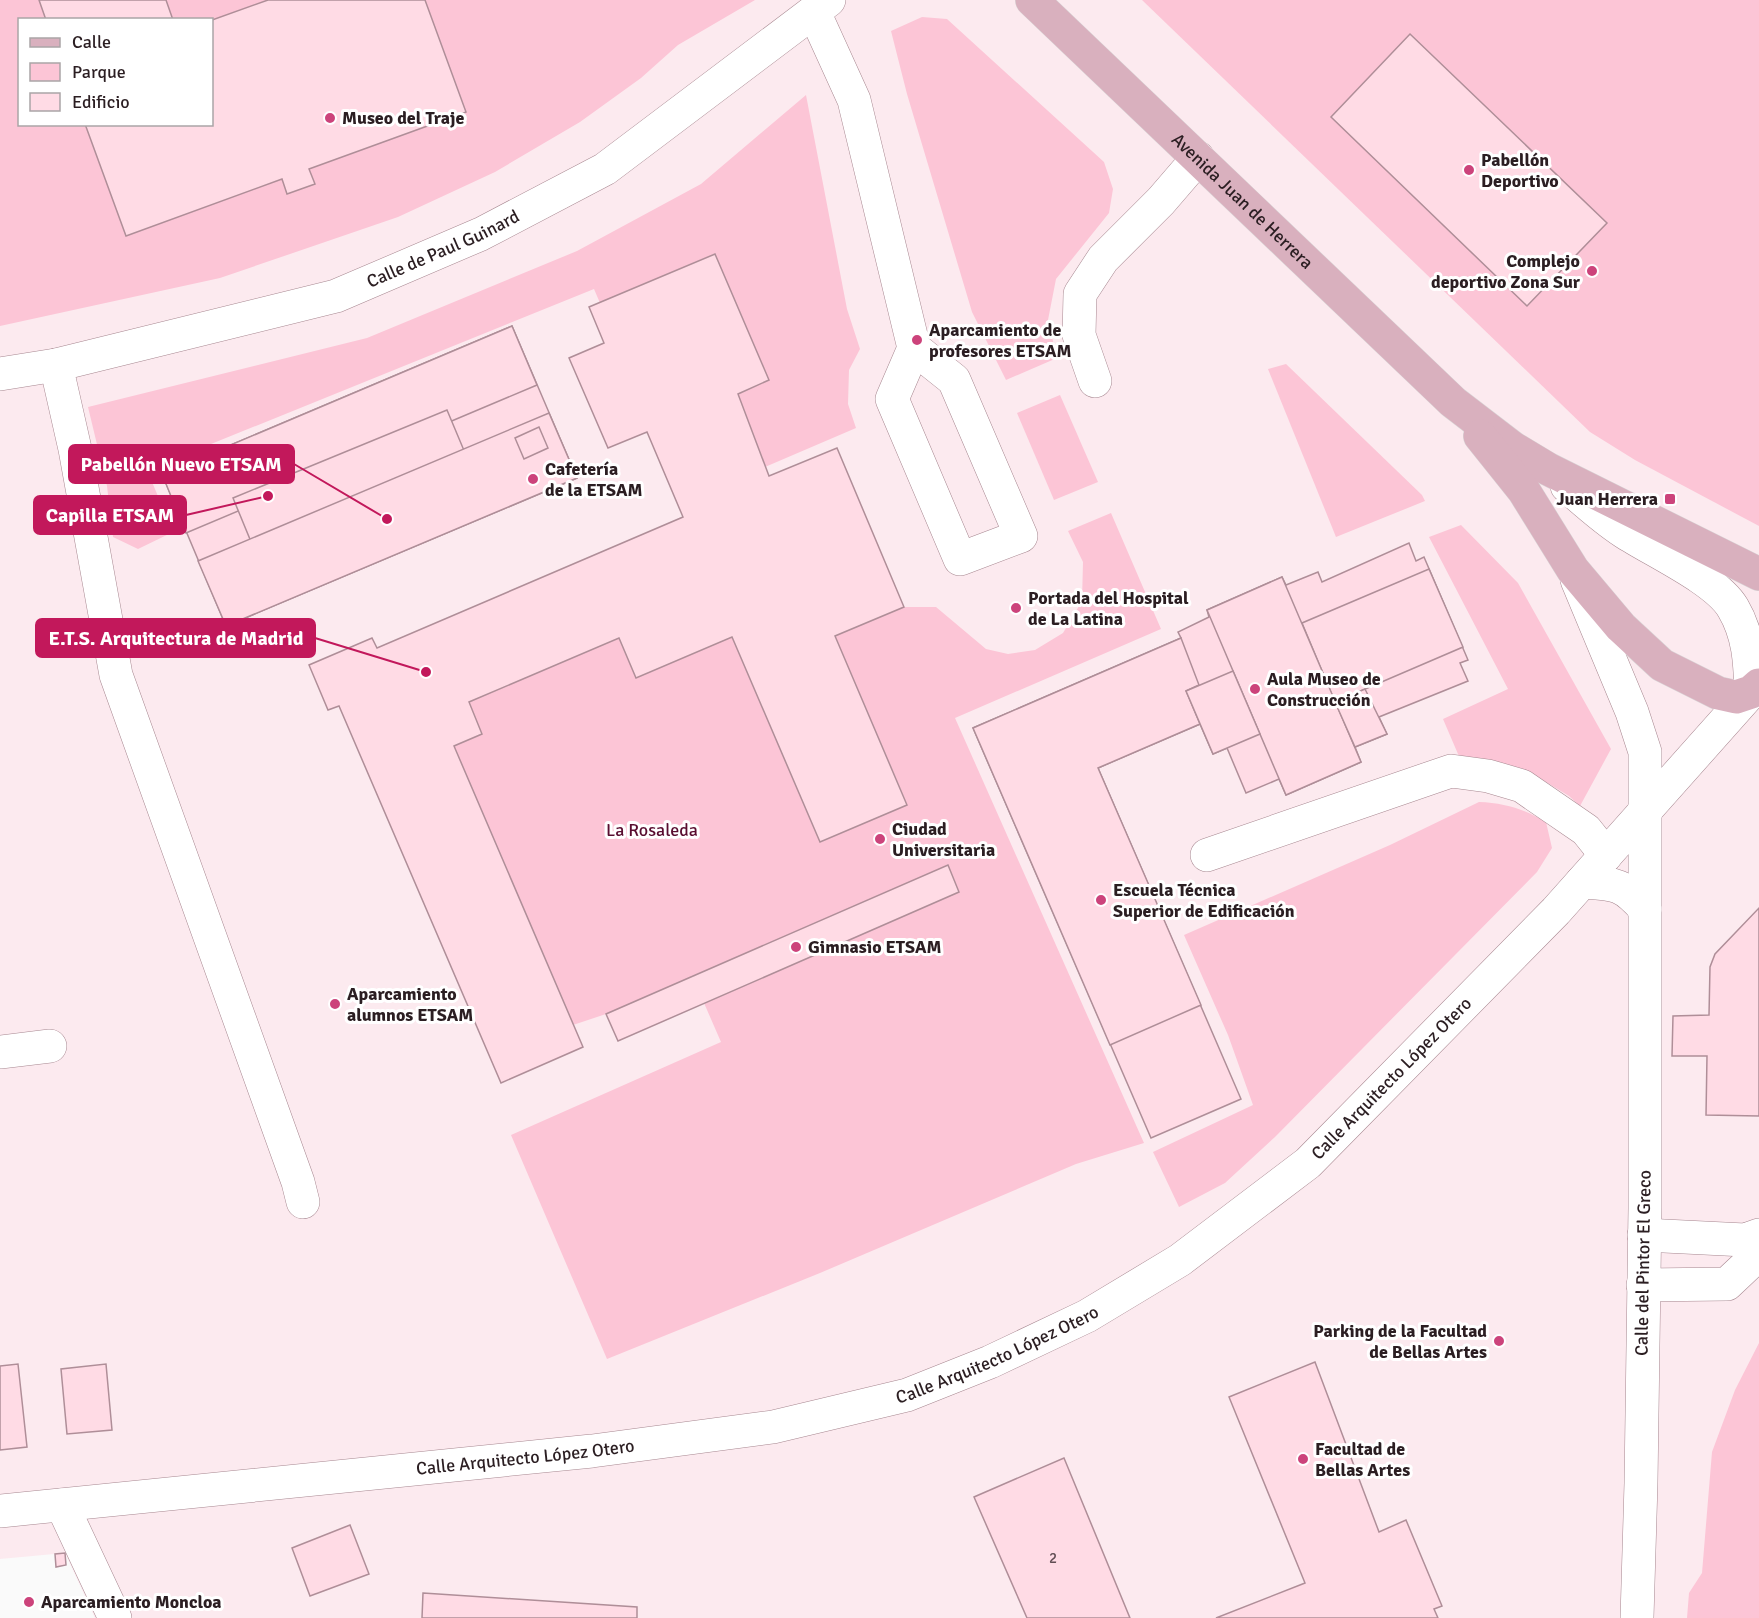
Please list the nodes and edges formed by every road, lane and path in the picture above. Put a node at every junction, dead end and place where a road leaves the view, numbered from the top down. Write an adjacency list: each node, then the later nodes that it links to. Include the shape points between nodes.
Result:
1 (1032, 0): 3 (main road, Avenida Juan de Herrera)
2 (822, 6): 4 (street, via 854,100); 5 (street, Calle de Paul Guinard, via 605,169 481,234 336,296)
3 (1198, 158): 7 (street, via 1103,259 1080,294 1079,335); 8 (main road, Avenida Juan de Herrera)
4 (914, 348): 4 (street, via 892,399 960,559 1022,536 954,380)
5 (56, 365): 6 (street, Calle de Paul Guinard); 20 (street, via 116,675)
6 (0, 374)
7 (1095, 381)
8 (1453, 402): 9 (main road, via 1513,448); 10 (main road, via 1524,491)
9 (1548, 469): 11 (main road); 12 (street, via 1623,531 1726,597 1743,629)
10 (1573, 570): 12 (main road, via 1621,627 1662,665 1718,693 1736,697); 13 (street, Calle del Pintor El Greco, via 1645,752)
11 (1759, 574)
12 (1755, 689): 13 (street, Calle Arquitecto López Otero)
13 (1644, 811): 15 (street, Calle Arquitecto López Otero); 17 (street, Calle del Pintor El Greco)
14 (1207, 855): 15 (street, via 1451,771 1522,786 1586,830)
15 (1606, 855): 16 (street, Calle Arquitecto López Otero)
16 (1582, 882): 17 (street, via 1614,884 1632,894); 25 (street, Calle Arquitecto López Otero, via 1308,1163 1180,1260 1088,1316 990,1362 907,1395 773,1427 592,1451)
17 (1645, 909): 21 (street, Calle del Pintor El Greco)
18 (50, 1046): 19 (street)
19 (0, 1052)
20 (303, 1202)
21 (1644, 1235): 22 (street, via 1745,1240); 24 (street, Calle del Pintor El Greco)
22 (1759, 1235)
23 (1759, 1254): 24 (street, via 1727,1284)
24 (1643, 1285): 28 (street, Calle del Pintor El Greco)
25 (62, 1505): 26 (street, Calle Arquitecto López Otero); 27 (street)
26 (0, 1511)
27 (115, 1618)
28 (1637, 1618)

